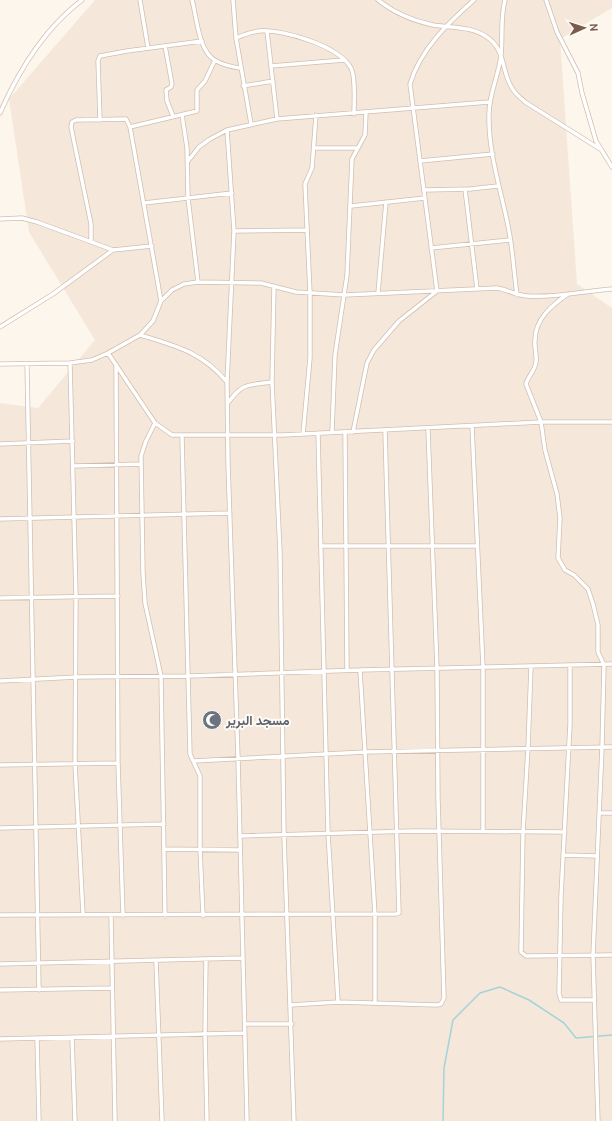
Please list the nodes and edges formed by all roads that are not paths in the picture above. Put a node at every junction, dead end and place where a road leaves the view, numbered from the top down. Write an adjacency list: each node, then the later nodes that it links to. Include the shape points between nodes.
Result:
1 (82, 0): 24 (street, via 51,31 31,57 12,85)
2 (140, 0): 14 (street)
3 (192, 0): 12 (street)
4 (233, 0): 11 (street)
5 (378, 0): 9 (street, via 402,14 432,25)
6 (474, 0): 9 (street)
7 (506, 0): 15 (street, via 500,36)
8 (546, 0): 37 (street, via 557,32 578,73 584,102)
9 (444, 26): 15 (street, via 480,33 494,42); 23 (street, via 414,73 410,84)
10 (267, 31): 11 (street); 17 (street, via 311,41); 18 (street)
11 (236, 38): 19 (street)
12 (202, 41): 13 (street); 16 (street, via 209,56)
13 (165, 46): 14 (street); 29 (street, via 172,84 166,90 166,97)
14 (148, 48): 31 (street, via 102,55 99,58)
15 (501, 54): 22 (street); 37 (street, via 512,88 525,102)
16 (215, 60): 19 (street, via 223,65); 27 (street, via 204,83 197,90 197,111)
17 (344, 60): 18 (street); 25 (street, via 350,66 353,75)
18 (271, 66): 20 (street)
19 (240, 68): 21 (street)
20 (273, 81): 21 (street); 30 (street)
21 (243, 86): 32 (street)
22 (489, 102): 23 (street); 38 (street)
23 (412, 108): 26 (street); 40 (street)
24 (0, 113)
25 (354, 114): 26 (street); 28 (street)
26 (366, 114): 36 (street, via 365,135)
27 (182, 115): 29 (street); 39 (street)
28 (316, 115): 30 (street); 35 (street)
29 (173, 116): 33 (street)
30 (277, 119): 32 (street)
31 (100, 120): 33 (street, via 126,119); 55 (street, via 76,120 72,122 71,128 91,224)
32 (251, 124): 34 (street)
33 (130, 127): 49 (street)
34 (227, 130): 39 (street, via 199,147); 45 (street)
35 (314, 148): 36 (street); 52 (street, via 312,168 305,184)
36 (358, 148): 50 (street, via 352,159)
37 (600, 149): 41 (street)
38 (493, 154): 40 (street); 42 (street)
39 (188, 161): 46 (street)
40 (420, 161): 44 (street)
41 (612, 168)
42 (498, 186): 43 (street); 54 (street)
43 (465, 189): 44 (street); 57 (street)
44 (424, 190): 47 (street)
45 (232, 193): 46 (street); 53 (street)
46 (188, 198): 49 (street); 60 (street)
47 (425, 198): 48 (street); 58 (street)
48 (386, 202): 50 (street); 67 (street)
49 (144, 203): 56 (street)
50 (350, 206): 69 (street)
51 (0, 219): 55 (street, via 22,218)
52 (306, 230): 53 (street); 66 (street)
53 (234, 231): 61 (street)
54 (510, 240): 57 (street); 70 (street)
55 (91, 242): 59 (street)
56 (152, 246): 59 (street); 71 (street)
57 (472, 246): 58 (street); 63 (street)
58 (431, 248): 65 (street)
59 (113, 250): 72 (street, via 53,294)
60 (198, 282): 61 (street); 71 (street, via 184,284 172,290)
61 (232, 282): 62 (street, via 261,282); 79 (street)
62 (274, 286): 66 (street); 80 (street)
63 (477, 289): 65 (street); 70 (street, via 497,288)
64 (611, 290): 68 (street)
65 (437, 291): 67 (street); 90 (street, via 399,321 374,350 368,363)
66 (310, 293): 69 (street); 91 (street, via 310,358)
67 (378, 293): 69 (street)
68 (568, 294): 70 (street, via 539,297); 82 (street, via 544,314 537,328 536,361 526,384)
69 (345, 295): 88 (street, via 336,355)
70 (517, 295)
71 (161, 302): 73 (street, via 153,321)
72 (0, 327)
73 (140, 335): 74 (street); 79 (street, via 196,354 217,370)
74 (108, 354): 75 (street, via 92,360); 77 (street)
75 (70, 363): 78 (street); 96 (street)
76 (0, 364): 78 (street)
77 (116, 364): 84 (street); 100 (street)
78 (27, 365): 97 (street)
79 (227, 382): 81 (street)
80 (272, 382): 81 (street, via 237,390); 94 (street)
81 (228, 404): 93 (street)
82 (541, 422): 83 (street); 85 (street); 120 (street, via 545,450 557,494 560,518 558,558 565,570 588,589 598,625 598,652)
83 (612, 422)
84 (155, 423): 95 (street, via 172,436); 99 (street, via 141,456)
85 (472, 426): 86 (street); 113 (street)
86 (428, 429): 87 (street); 112 (street)
87 (385, 431): 90 (street); 111 (street)
88 (332, 432): 89 (street); 92 (street)
89 (345, 432): 90 (street); 110 (street)
90 (353, 432)
91 (303, 434): 92 (street); 94 (street)
92 (318, 434): 109 (street)
93 (228, 435): 94 (street); 95 (street); 102 (street)
94 (275, 435): 128 (street, via 280,552)
95 (182, 437): 103 (street)
96 (73, 441): 97 (street); 101 (street)
97 (29, 443): 98 (street); 107 (street)
98 (0, 444)
99 (142, 464): 100 (street); 104 (street)
100 (117, 465): 101 (street); 106 (street)
101 (73, 466): 105 (street)
102 (230, 513): 103 (street); 129 (street)
103 (183, 514): 104 (street); 131 (street)
104 (142, 515): 106 (street); 130 (street, via 145,603)
105 (74, 517): 106 (street); 107 (street); 114 (street)
106 (117, 517): 115 (street)
107 (30, 518): 108 (street); 117 (street)
108 (0, 519)
109 (322, 546): 110 (street); 127 (street)
110 (346, 546): 111 (street); 125 (street)
111 (390, 546): 112 (street); 124 (street)
112 (434, 546): 113 (street); 123 (street)
113 (477, 546): 121 (street)
114 (76, 596): 115 (street); 117 (street); 132 (street)
115 (118, 596): 133 (street)
116 (0, 598): 117 (street)
117 (33, 598): 134 (street)
118 (612, 664): 120 (street)
119 (570, 665): 120 (street); 122 (street); 136 (street)
120 (604, 665): 137 (street)
121 (483, 667): 122 (street); 123 (street); 140 (street)
122 (531, 667): 139 (street)
123 (437, 668): 124 (street); 143 (street)
124 (393, 669): 126 (street); 142 (street)
125 (347, 670): 126 (street); 127 (street)
126 (360, 670): 141 (street)
127 (325, 671): 128 (street); 144 (street)
128 (281, 672): 129 (street); 145 (street)
129 (235, 674): 131 (street); 146 (street)
130 (161, 676): 131 (street); 133 (street); 154 (street)
131 (189, 676): 147 (street, via 190,754)
132 (77, 677): 133 (street); 134 (street); 150 (street)
133 (118, 677): 148 (street)
134 (34, 680): 135 (street); 149 (street)
135 (0, 681)
136 (568, 746): 137 (street); 139 (street); 163 (street)
137 (602, 747): 138 (street); 152 (street)
138 (612, 747)
139 (528, 748): 140 (street); 162 (street)
140 (482, 750): 143 (street); 160 (street)
141 (365, 752): 142 (street); 144 (street); 165 (street)
142 (394, 752): 143 (street); 161 (street)
143 (439, 752): 159 (street)
144 (327, 754): 145 (street); 164 (street)
145 (284, 756): 146 (street); 166 (street)
146 (238, 758): 147 (street); 167 (street)
147 (193, 761): 168 (street, via 200,776)
148 (118, 763): 150 (street); 156 (street)
149 (36, 764): 150 (street); 151 (street); 157 (street)
150 (76, 764): 155 (street)
151 (0, 765)
152 (599, 813): 153 (street); 172 (street)
153 (612, 813)
154 (164, 824): 156 (street); 169 (street)
155 (77, 825): 156 (street); 157 (street); 173 (street)
156 (120, 825): 180 (street)
157 (35, 827): 158 (street); 175 (street)
158 (0, 828)
159 (439, 831): 160 (street); 161 (street); 198 (street, via 444,998 441,1004 437,1005)
160 (483, 831): 162 (street)
161 (396, 832): 165 (street); 179 (street, via 400,911 396,914)
162 (523, 832): 163 (street); 186 (street, via 521,952 526,956)
163 (565, 832): 171 (street)
164 (328, 833): 165 (street); 166 (street); 178 (street)
165 (371, 833): 179 (street)
166 (284, 835): 167 (street); 177 (street)
167 (240, 836): 170 (street)
168 (200, 848): 169 (street); 170 (street); 182 (street)
169 (164, 849): 181 (street)
170 (240, 850): 183 (street)
171 (563, 854): 172 (street); 186 (street)
172 (597, 856): 184 (street)
173 (83, 914): 175 (street); 176 (street)
174 (0, 915): 175 (street)
175 (37, 915): 192 (street)
176 (111, 915): 180 (street); 190 (street)
177 (287, 915): 178 (street); 183 (street); 199 (street)
178 (333, 915): 179 (street); 197 (street)
179 (375, 915): 198 (street)
180 (123, 916): 181 (street)
181 (165, 916): 182 (street)
182 (203, 916): 183 (street)
183 (241, 916): 187 (street)
184 (593, 955): 185 (street); 186 (street); 196 (street)
185 (612, 955)
186 (560, 956): 196 (street, via 559,997 564,1000)
187 (242, 958): 188 (street); 200 (street)
188 (206, 960): 189 (street); 203 (street)
189 (156, 961): 190 (street); 204 (street)
190 (112, 962): 192 (street); 193 (street)
191 (0, 964): 192 (street)
192 (39, 964): 195 (street)
193 (112, 988): 195 (street); 205 (street)
194 (0, 990): 195 (street)
195 (39, 990)
196 (594, 1000): 216 (street)
197 (338, 1002): 198 (street); 199 (street)
198 (375, 1003)
199 (291, 1005): 201 (street)
200 (245, 1024): 201 (street); 202 (street)
201 (292, 1024): 215 (street)
202 (245, 1033): 203 (street); 214 (street)
203 (205, 1034): 204 (street); 213 (street)
204 (158, 1035): 205 (street); 212 (street)
205 (113, 1036): 207 (street); 211 (street)
206 (37, 1038): 207 (street); 208 (street); 209 (street)
207 (72, 1038): 210 (street)
208 (0, 1039)
209 (39, 1121)
210 (75, 1121)
211 (115, 1121)
212 (162, 1121)
213 (207, 1121)
214 (247, 1121)
215 (294, 1121)
216 (598, 1121)

